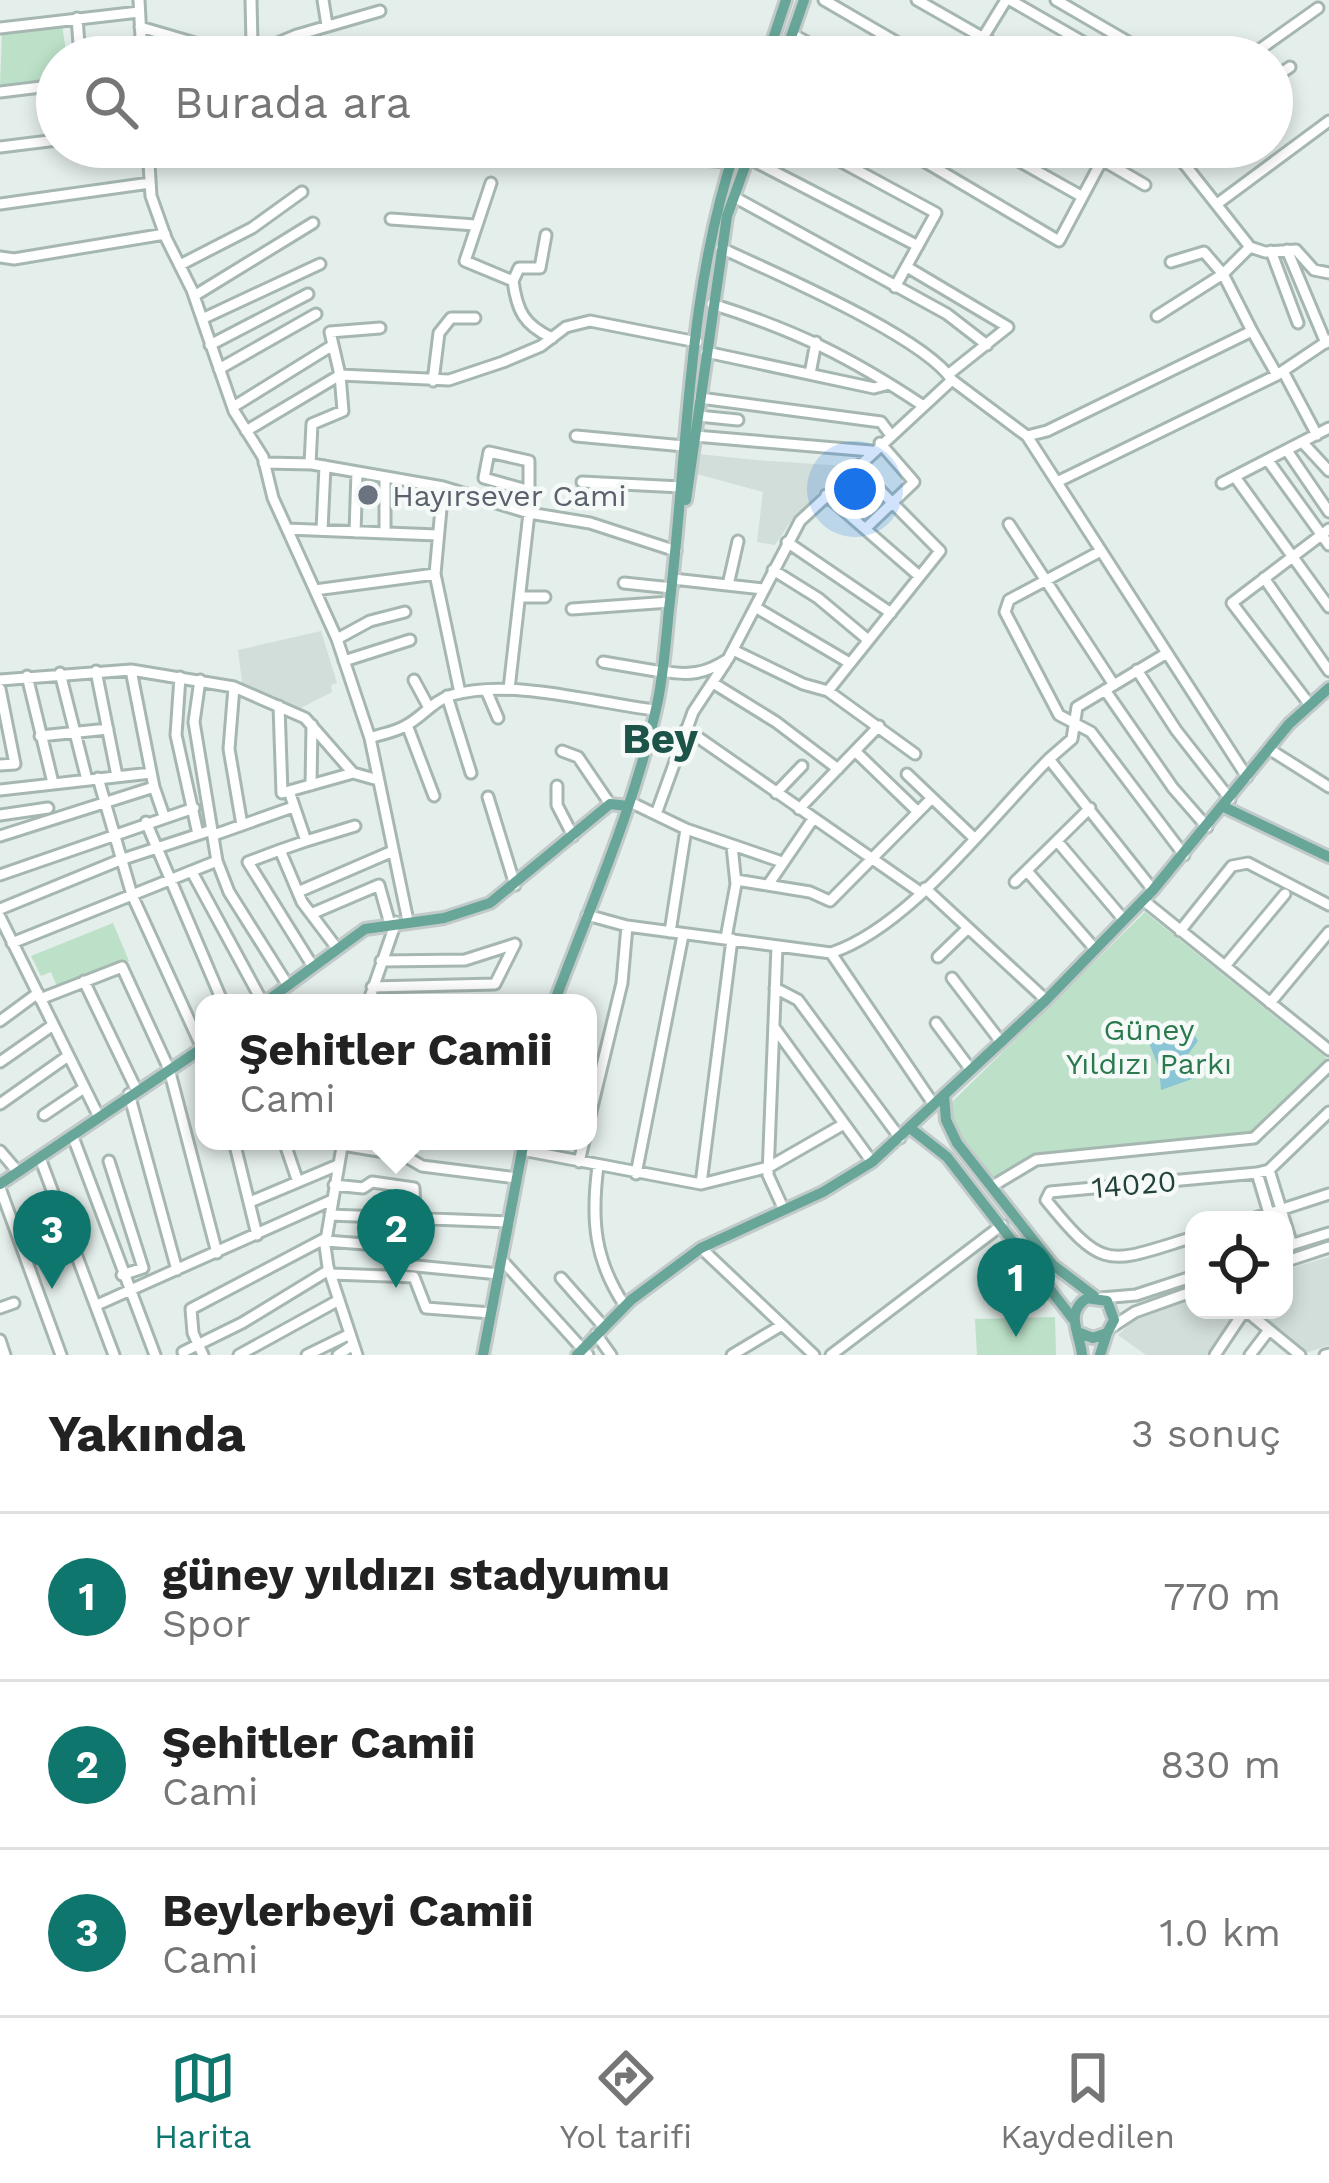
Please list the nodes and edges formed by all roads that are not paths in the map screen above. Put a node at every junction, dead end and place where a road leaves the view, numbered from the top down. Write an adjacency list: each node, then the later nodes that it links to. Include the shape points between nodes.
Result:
1 (250, 0): 22 (street)
2 (322, 0): 15 (street)
3 (786, 0): 24 (main road)
4 (804, 0): 18 (main road)
5 (824, 0): 26 (street)
6 (917, 0): 27 (street)
7 (1008, 0): 28 (street); 29 (street)
8 (1056, 0): 13 (street)
9 (1089, 0): 13 (street)
10 (140, 6): 14 (street); 16 (street)
11 (1318, 8): 31 (street)
12 (380, 11): 15 (street)
13 (1081, 14): 30 (street)
14 (77, 18): 17 (street); 19 (street)
15 (327, 26): 23 (street)
16 (140, 27): 20 (street); 21 (street)
17 (0, 28)
18 (792, 34): 25 (street)
19 (78, 36)
20 (141, 36)
21 (171, 36)
22 (252, 36)
23 (300, 36)
24 (773, 36)
25 (796, 36)
26 (886, 36)
27 (980, 36)
28 (984, 36)
29 (1072, 36)
30 (1118, 36)
31 (1279, 36)
32 (36, 88): 33 (street)
33 (0, 92)
34 (1329, 121): 37 (street)
35 (36, 143): 36 (street)
36 (0, 147)
37 (1293, 148)
38 (149, 168): 50 (street)
39 (729, 168): 92 (main road, via 716,205)
40 (744, 168): 54 (main road)
41 (779, 168): 62 (street)
42 (853, 168): 62 (street, via 936,213)
43 (938, 168): 53 (street, via 1059,241)
44 (1031, 168): 53 (street)
45 (1097, 168): 53 (street)
46 (1116, 168): 51 (street)
47 (1189, 168): 56 (street)
48 (1266, 168): 56 (street)
49 (491, 183): 59 (street)
50 (150, 184): 55 (street); 60 (street)
51 (1145, 185)
52 (302, 192): 70 (street)
53 (1081, 196)
54 (734, 197): 64 (main road); 75 (street)
55 (0, 204)
56 (1217, 204): 63 (street)
57 (391, 218): 59 (street)
58 (314, 223): 77 (street)
59 (475, 225): 74 (street, via 465,261)
60 (165, 234): 67 (street); 70 (street)
61 (546, 235): 74 (street, via 540,268 518,268)
62 (918, 246): 71 (street)
63 (1250, 247): 66 (street); 73 (street)
64 (721, 248): 78 (main road); 97 (street, via 837,303 938,361)
65 (1287, 250): 66 (street); 72 (street); 88 (street)
66 (1271, 251): 83 (street)
67 (0, 257)
68 (1171, 262): 73 (street, via 1204,252)
69 (320, 264): 82 (street)
70 (180, 265): 77 (street)
71 (907, 267): 75 (street); 91 (street, via 1008,327)
72 (1329, 273)
73 (1223, 274): 80 (street); 85 (street)
74 (513, 280): 86 (street, via 527,326)
75 (895, 286): 91 (street)
76 (308, 294): 89 (street)
77 (194, 296): 82 (street)
78 (712, 304): 87 (street); 92 (main road)
79 (316, 314): 93 (street)
80 (1157, 316)
81 (475, 318): 98 (street, via 451,318 439,334)
82 (202, 319): 89 (street)
83 (1298, 322)
84 (380, 328): 90 (street, via 330,332)
85 (1252, 331): 94 (street); 111 (street)
86 (552, 338): 92 (street, via 590,321); 98 (street, via 470,375)
87 (816, 342): 95 (street); 99 (street)
88 (1328, 342): 94 (street)
89 (210, 345): 93 (street)
90 (333, 345): 96 (street); 102 (street)
91 (987, 345): 97 (street)
92 (702, 347): 95 (street); 100 (main road); 113 (main road)
93 (219, 369): 102 (street)
94 (1280, 373): 108 (street); 126 (street)
95 (810, 374): 99 (street)
96 (340, 375): 98 (street); 106 (street); 118 (street, via 343,411 312,424)
97 (950, 377): 101 (street); 111 (street)
98 (433, 381)
99 (890, 384): 101 (street)
100 (700, 398): 103 (main road); 107 (street, via 881,422)
101 (922, 405): 107 (street)
102 (232, 407): 106 (street)
103 (698, 416): 104 (street); 110 (main road)
104 (738, 420)
105 (1329, 428): 108 (street)
106 (246, 431): 117 (street)
107 (890, 434): 114 (street)
108 (1318, 435): 112 (street)
109 (576, 436): 113 (street)
110 (695, 436): 114 (street); 146 (main road)
111 (1028, 436): 126 (street)
112 (1304, 444): 115 (street); 121 (street)
113 (684, 446): 129 (main road)
114 (876, 447): 120 (street); 132 (street, via 914,482)
115 (1288, 452): 116 (street); 133 (street)
116 (1269, 461): 124 (street); 140 (street)
117 (264, 463): 118 (street); 136 (street)
118 (310, 464): 119 (street)
119 (325, 466): 122 (street); 138 (street)
120 (856, 466): 131 (street); 132 (street)
121 (1328, 468)
122 (357, 472): 123 (street); 139 (street)
123 (385, 477): 128 (street); 141 (street)
124 (1235, 477): 127 (street); 148 (street)
125 (582, 482): 129 (street)
126 (1058, 482): 147 (street)
127 (1222, 483)
128 (443, 487): 134 (street); 142 (street)
129 (681, 487): 146 (main road)
130 (530, 491): 130 (street, via 484,478 489,452 530,461); 134 (street)
131 (826, 495): 137 (street); 144 (street)
132 (891, 502): 137 (street); 151 (street, via 940,550)
133 (1329, 512)
134 (529, 513): 146 (street); 159 (street)
135 (1009, 524): 153 (street)
136 (287, 529): 138 (street); 158 (street)
137 (865, 529): 151 (street)
138 (322, 530): 139 (street)
139 (355, 532): 141 (street)
140 (1325, 532): 145 (street); 148 (street)
141 (385, 533): 142 (street)
142 (436, 535): 150 (street)
143 (738, 541): 156 (street)
144 (787, 542): 149 (street); 166 (street)
145 (1329, 545)
146 (676, 551): 155 (main road)
147 (1099, 552): 153 (street); 170 (street)
148 (1292, 557): 152 (street); 163 (street)
149 (773, 569): 157 (street); 168 (street)
150 (435, 574): 158 (street); 194 (street)
151 (918, 575): 166 (street)
152 (1264, 578): 178 (street); 196 (street, via 1232,603)
153 (1047, 580): 188 (street); 204 (street, via 1007,602 1005,612 1056,711)
154 (624, 583): 155 (street)
155 (672, 584): 156 (street); 161 (main road)
156 (728, 585): 157 (street)
157 (764, 589): 162 (street)
158 (315, 590): 167 (street)
159 (520, 597): 160 (street); 191 (street)
160 (545, 597)
161 (670, 602): 164 (street); 179 (main road)
162 (755, 607): 171 (street); 174 (street)
163 (1329, 608)
164 (572, 609)
165 (405, 612): 167 (street)
166 (891, 613): 168 (street)
167 (337, 639): 172 (street)
168 (867, 639): 174 (street)
169 (410, 640): 172 (street)
170 (1167, 652): 177 (street); 224 (street)
171 (730, 655): 179 (street, via 708,672); 186 (street); 193 (street)
172 (344, 661): 210 (street)
173 (603, 662): 179 (street)
174 (848, 662): 193 (street)
175 (96, 670): 176 (street); 180 (street); 205 (street)
176 (131, 670): 182 (street); 219 (street)
177 (1137, 670): 188 (street); 239 (street)
178 (1329, 671)
179 (662, 672): 199 (main road)
180 (60, 673): 181 (street); 207 (street)
181 (27, 676): 183 (street); 209 (street)
182 (180, 677): 184 (street); 244 (street, via 176,735)
183 (0, 680)
184 (200, 680): 187 (street); 258 (street, via 194,722)
185 (414, 680): 198 (street)
186 (713, 682): 206 (street); 218 (street)
187 (234, 687): 197 (street); 254 (street, via 230,749)
188 (1109, 687): 204 (street, via 1077,706); 256 (street)
189 (1329, 688): 196 (main road)
190 (0, 689): 208 (street)
191 (509, 689): 192 (street); 199 (street)
192 (486, 690): 194 (street); 200 (street)
193 (827, 691): 203 (street)
194 (460, 693): 195 (street)
195 (447, 696): 198 (street); 221 (street)
196 (1310, 705): 211 (main road)
197 (279, 706): 201 (street); 233 (street, via 282,793)
198 (428, 706): 202 (street)
199 (656, 710): 241 (main road)
200 (498, 718)
201 (312, 724): 220 (street); 228 (street)
202 (407, 725): 210 (street); 235 (street)
203 (879, 726): 212 (street); 214 (street)
204 (1074, 726): 215 (street, via 1072,739); 270 (street, via 1090,732)
205 (108, 729): 207 (street); 223 (street)
206 (686, 729): 234 (street); 249 (street)
207 (74, 734): 209 (street); 225 (street)
208 (4, 736): 216 (street, via 15,764)
209 (40, 736): 227 (street)
210 (370, 738): 226 (street)
211 (1269, 749): 224 (main road); 231 (street)
212 (855, 751): 218 (street); 247 (street)
213 (562, 752): 240 (street, via 578,757)
214 (915, 754)
215 (1049, 759): 245 (street); 263 (street)
216 (0, 765)
217 (802, 766): 234 (street)
218 (838, 769): 246 (street)
219 (151, 773): 223 (street); 230 (street)
220 (353, 773): 226 (street); 228 (street)
221 (472, 773)
222 (907, 774): 237 (street)
223 (117, 776): 225 (street)
224 (1247, 777): 239 (main road)
225 (93, 779): 227 (street); 238 (street)
226 (379, 780): 269 (street)
227 (48, 783): 232 (street); 243 (street)
228 (311, 785): 233 (street)
229 (557, 786): 262 (street)
230 (154, 787): 238 (street); 250 (street)
231 (1329, 787)
232 (0, 790)
233 (289, 791): 242 (street)
234 (776, 793): 246 (street)
235 (434, 796)
236 (488, 797): 283 (street)
237 (931, 799): 247 (street); 263 (street)
238 (103, 803): 252 (street); 259 (street)
239 (1227, 803): 256 (main road); 271 (main road)
240 (610, 804): 241 (main road); 262 (main road)
241 (629, 804): 249 (street); 295 (main road)
242 (293, 807): 254 (street); 264 (street)
243 (48, 808): 248 (street); 252 (street)
244 (194, 808): 250 (street); 260 (street)
245 (1090, 808): 265 (street); 286 (street)
246 (799, 809): 251 (street)
247 (918, 812): 273 (street)
248 (0, 814)
249 (656, 814): 257 (street)
250 (164, 817): 253 (street)
251 (813, 819): 273 (street); 275 (street)
252 (51, 822): 261 (street)
253 (146, 822): 259 (street); 267 (street)
254 (242, 825): 258 (street)
255 (355, 826): 264 (street)
256 (1207, 827): 270 (main road)
257 (686, 829): 266 (street); 301 (street)
258 (213, 833): 260 (street); 274 (street)
259 (112, 834): 272 (street); 278 (street)
260 (198, 834): 267 (street)
261 (0, 836)
262 (573, 836): 283 (main road)
263 (974, 838): 285 (street)
264 (306, 841): 268 (street)
265 (1057, 841): 276 (street); 296 (street)
266 (732, 846): 275 (street); 279 (street)
267 (156, 848): 272 (street); 281 (street)
268 (280, 850): 287 (street); 311 (street, via 248,862)
269 (393, 851): 287 (street); 297 (street)
270 (1184, 855): 286 (main road)
271 (1329, 857)
272 (120, 860): 289 (street); 293 (street)
273 (873, 860): 284 (street, via 830,901); 285 (street)
274 (217, 861): 277 (street); 315 (street)
275 (782, 862): 284 (street)
276 (1027, 871): 282 (street); 307 (street)
277 (192, 872): 281 (street); 319 (street)
278 (0, 875)
279 (736, 880): 284 (street); 303 (street)
280 (1281, 880): 288 (street); 290 (street); 300 (street, via 1248,863 1232,866)
281 (168, 881): 289 (street); 318 (street)
282 (1015, 882)
283 (515, 885): 297 (main road, via 444,918)
284 (767, 885)
285 (922, 890): 299 (street); 308 (street, via 858,944)
286 (1153, 890): 291 (main road)
287 (298, 892): 294 (street)
288 (1308, 894): 290 (street); 292 (street)
289 (132, 895): 302 (street); 331 (street)
290 (1285, 895): 312 (street)
291 (1143, 900): 296 (main road); 300 (street)
292 (1329, 905)
293 (0, 913): 302 (street)
294 (311, 914): 297 (street, via 379,885); 306 (street)
295 (587, 915): 298 (street); 323 (main road)
296 (1124, 920): 307 (main road)
297 (398, 922): 306 (main road, via 364,929); 310 (street)
298 (627, 926): 301 (street); 340 (street)
299 (968, 928): 309 (street); 325 (street)
300 (1180, 931): 312 (street)
301 (676, 933): 303 (street); 370 (street)
302 (7, 939): 324 (street)
303 (729, 939): 305 (street); 373 (street)
304 (1325, 940): 326 (street)
305 (777, 946): 308 (street); 317 (street)
306 (336, 947): 311 (main road)
307 (1096, 949): 325 (main road)
308 (831, 953): 345 (street)
309 (938, 957)
310 (381, 961): 316 (street); 316 (street, via 465,961 515,944 495,984)
311 (312, 965): 315 (main road)
312 (1225, 966): 326 (street)
313 (952, 978): 332 (street)
314 (84, 981): 324 (street); 338 (street, via 122,967); 342 (street)
315 (284, 987): 320 (main road); 321 (street)
316 (372, 987): 322 (street)
317 (775, 988): 330 (street); 352 (street, via 798,1000)
318 (219, 994)
319 (259, 994)
320 (275, 994)
321 (284, 994)
322 (370, 994)
323 (557, 994)
324 (39, 996): 327 (street); 329 (street)
325 (1046, 1000): 332 (main road)
326 (1270, 1003): 333 (street)
327 (0, 1022)
328 (937, 1023): 339 (street)
329 (53, 1025): 335 (street); 336 (street)
330 (774, 1027): 349 (street); 367 (street)
331 (195, 1030)
332 (1000, 1042): 339 (main road)
333 (1329, 1050)
334 (195, 1052): 338 (main road)
335 (68, 1056): 341 (street); 344 (street)
336 (0, 1062)
337 (1329, 1066): 376 (street, via 1254,1138 1036,1160)
338 (169, 1069): 342 (main road); 394 (street)
339 (971, 1070): 343 (main road)
340 (597, 1086)
341 (84, 1088): 347 (street); 348 (street)
342 (133, 1092): 348 (main road); 398 (street)
343 (944, 1094): 345 (main road); 376 (main road, via 951,1132)
344 (0, 1104)
345 (934, 1105): 350 (main road)
346 (1329, 1112): 369 (street)
347 (44, 1115)
348 (99, 1117): 351 (main road)
349 (844, 1124): 364 (street); 367 (street)
350 (910, 1128): 352 (main road); 386 (main road, via 947,1157)
351 (73, 1137): 361 (main road); 401 (street)
352 (899, 1138): 364 (main road)
353 (236, 1150): 379 (street)
354 (287, 1150): 372 (street)
355 (341, 1150): 365 (street)
356 (378, 1150): 371 (street, via 422,1166)
357 (522, 1150): 371 (main road)
358 (537, 1150): 363 (street)
359 (582, 1150): 363 (street)
360 (0, 1151): 368 (street)
361 (40, 1158): 368 (main road); 409 (street)
362 (109, 1161): 401 (street, via 142,1268)
363 (579, 1162): 366 (street)
364 (872, 1162): 380 (main road)
365 (338, 1165): 372 (street); 374 (street)
366 (598, 1166): 370 (street); 410 (street, via 596,1241)
367 (769, 1167): 373 (street); 380 (street)
368 (18, 1172): 375 (main road)
369 (1263, 1172): 381 (street); 382 (street); 390 (street, 14020, via 1050,1192 1046,1200 1081,1243 1101,1254 1127,1257)
370 (636, 1174): 373 (street)
371 (517, 1178): 385 (main road)
372 (298, 1182): 379 (street)
373 (701, 1184)
374 (334, 1185): 378 (street); 384 (street, via 414,1188)
375 (0, 1186): 429 (street)
376 (991, 1187): 406 (main road, via 1053,1265)
377 (1329, 1194): 381 (street)
378 (332, 1200): 383 (street); 388 (street)
379 (250, 1202): 388 (street)
380 (784, 1210): 393 (main road)
381 (1281, 1210)
382 (1269, 1211)
383 (330, 1215): 384 (street); 389 (street)
384 (416, 1220): 385 (street); 389 (street, via 417,1248)
385 (508, 1222): 395 (main road)
386 (1002, 1225): 413 (main road); 439 (street)
387 (1329, 1233): 391 (street)
388 (257, 1235): 394 (street)
389 (326, 1240): 399 (street); 423 (street, via 191,1309)
390 (1185, 1240)
391 (1293, 1244)
392 (1329, 1247): 396 (street)
393 (701, 1248): 410 (main road); 416 (street)
394 (217, 1253): 398 (street)
395 (501, 1259): 400 (main road); 426 (street)
396 (1293, 1259)
397 (406, 1265): 400 (street)
398 (177, 1270): 404 (street)
399 (330, 1272): 407 (street); 412 (street, via 414,1277 426,1307); 423 (street)
400 (499, 1274): 412 (main road)
401 (122, 1275): 404 (street)
402 (561, 1278): 419 (street)
403 (1185, 1279): 406 (street)
404 (130, 1293): 409 (street); 431 (street)
405 (1185, 1295): 417 (street)
406 (1097, 1297): 413 (main road, via 1081,1301); 417 (main road, via 1112,1306)
407 (339, 1300): 422 (street); 432 (street)
408 (14, 1304): 411 (street)
409 (97, 1305): 430 (street)
410 (625, 1306): 419 (main road)
411 (0, 1307)
412 (491, 1313): 425 (main road)
413 (1073, 1318): 420 (main road)
414 (1239, 1319): 442 (street)
415 (1256, 1319): 418 (street)
416 (782, 1324): 437 (street); 438 (street)
417 (1109, 1330): 420 (main road, via 1093,1338); 441 (main road)
418 (1269, 1330): 427 (street); 443 (street)
419 (600, 1331): 426 (main road); 436 (street)
420 (1080, 1333): 440 (main road)
421 (0, 1340): 428 (street)
422 (353, 1344): 433 (street); 434 (street)
423 (201, 1350): 424 (street)
424 (183, 1352)
425 (483, 1353): 435 (street)
426 (582, 1353)
427 (1297, 1354)
428 (5, 1355)
429 (61, 1355)
430 (114, 1355)
431 (155, 1355)
432 (239, 1355)
433 (307, 1355)
434 (338, 1355)
435 (498, 1355)
436 (611, 1355)
437 (732, 1355)
438 (814, 1355)
439 (831, 1355)
440 (1082, 1355)
441 (1100, 1355)
442 (1215, 1355)
443 (1250, 1355)

